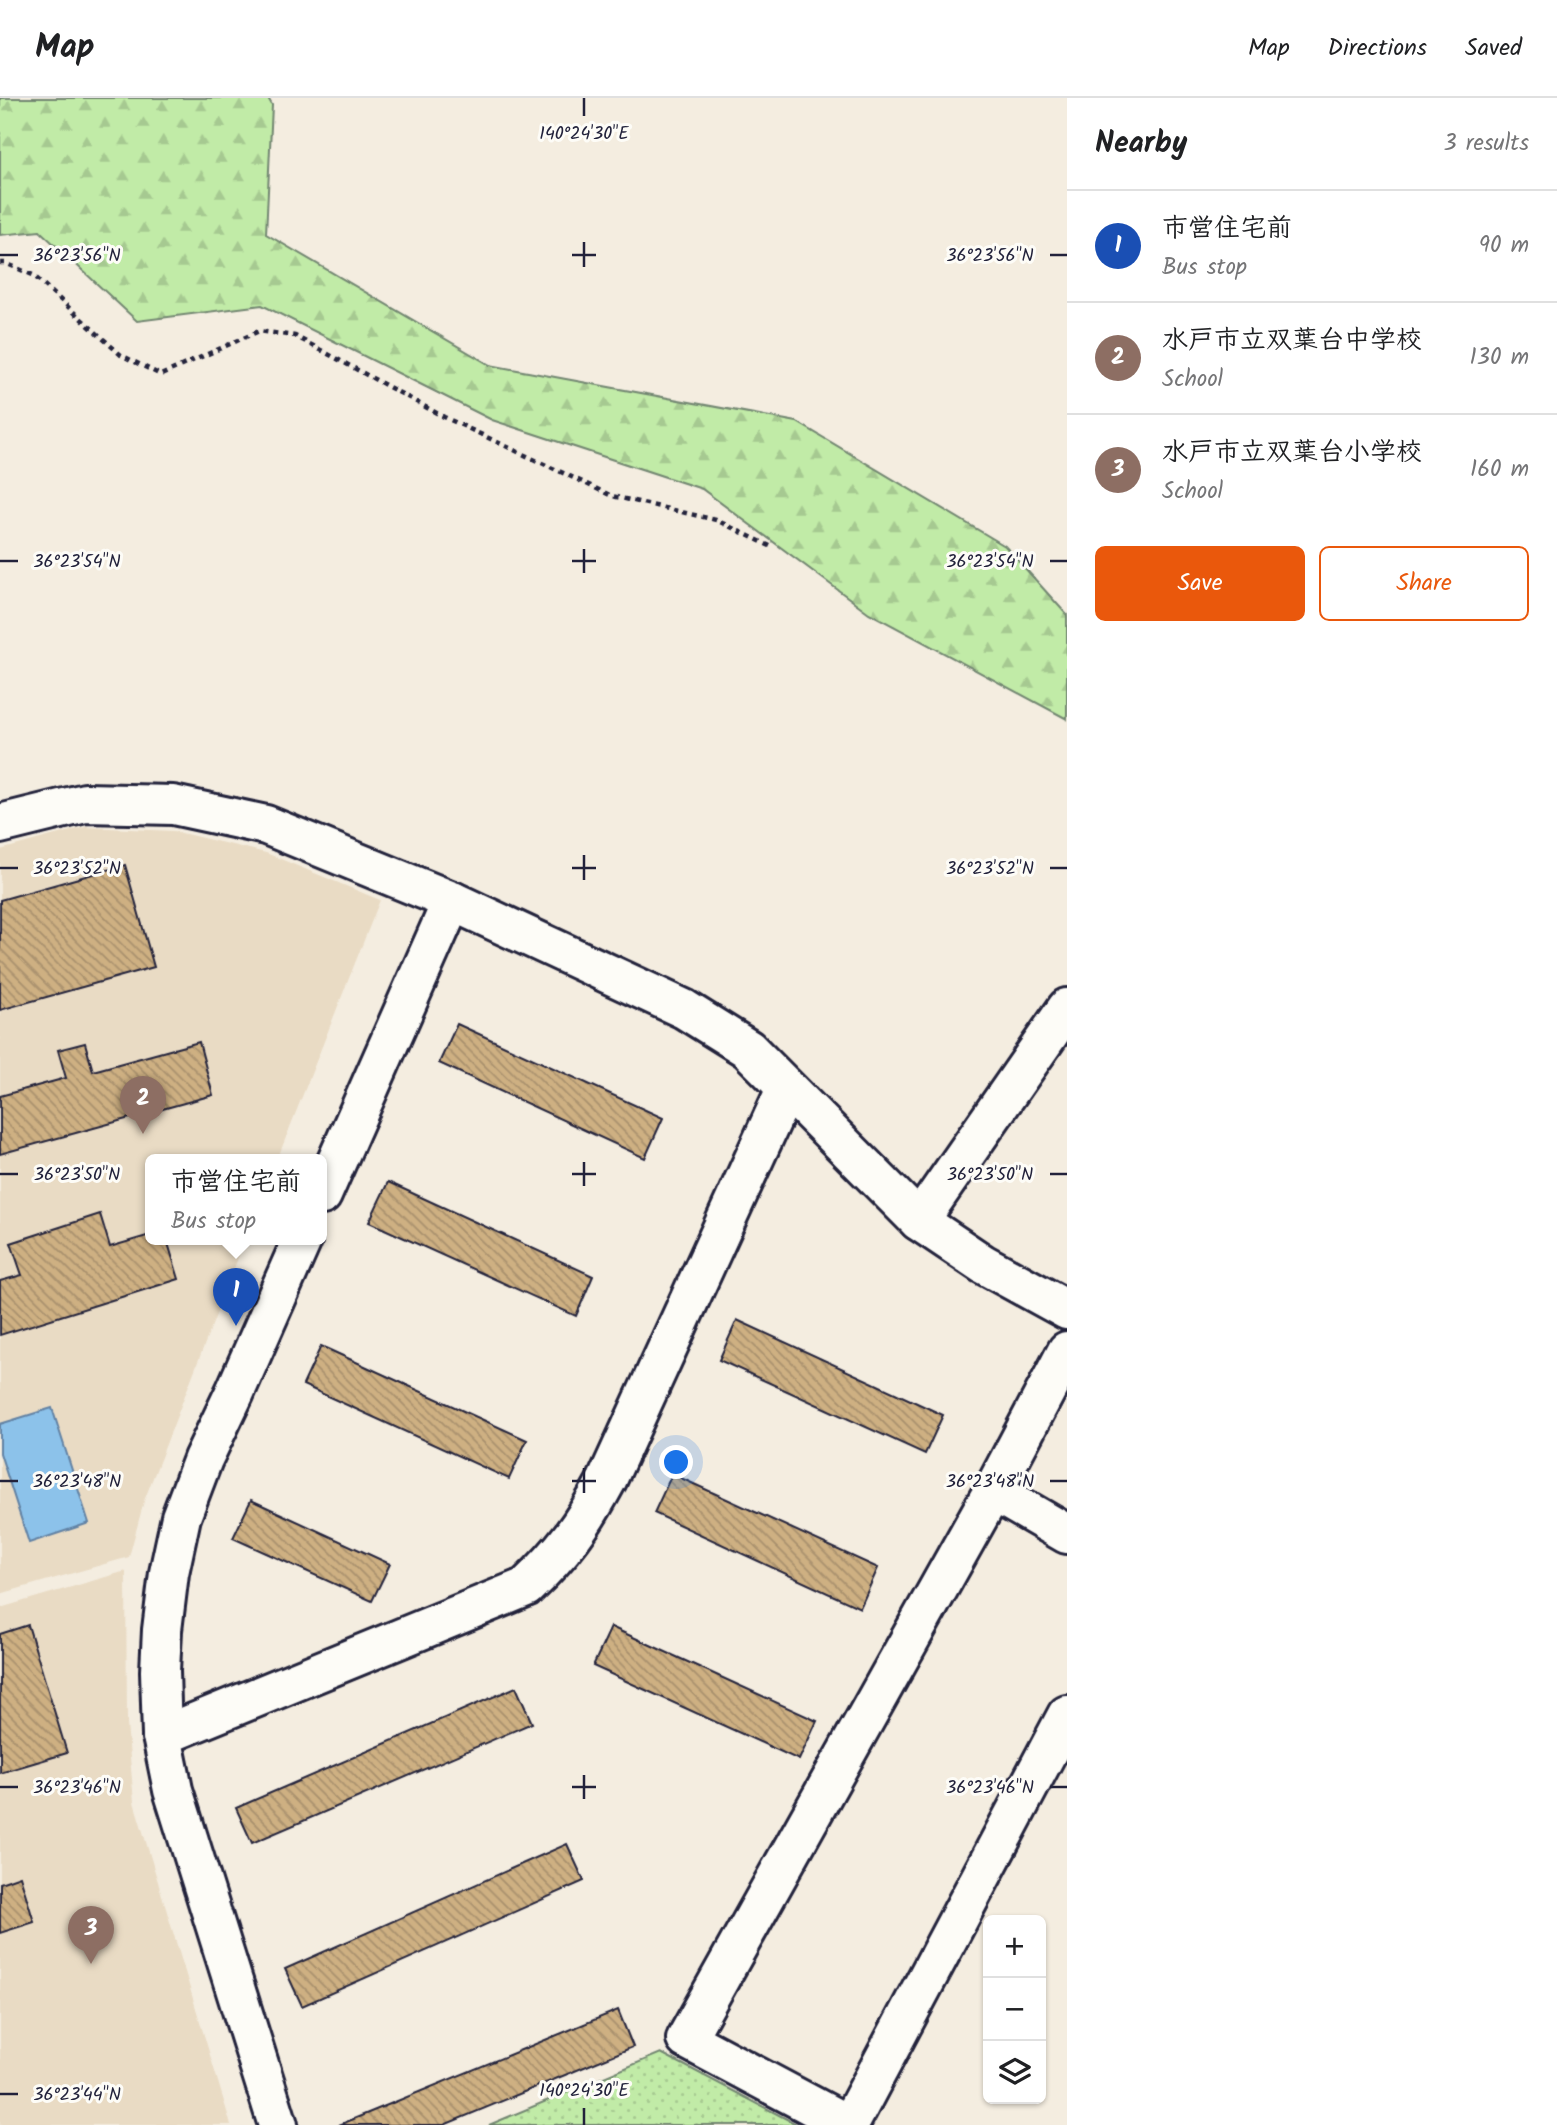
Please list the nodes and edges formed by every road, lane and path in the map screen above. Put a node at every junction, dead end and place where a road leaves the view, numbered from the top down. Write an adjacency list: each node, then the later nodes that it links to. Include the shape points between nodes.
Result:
1 (0, 263): 2 (path, via 33,275 121,355 161,375 259,331 295,335 443,417 612,496 716,520)
2 (771, 546)
3 (0, 824): 4 (street, via 85,803 173,805 266,825)
4 (452, 901): 6 (street, via 684,1009 748,1049); 7 (street)
5 (1067, 1008): 8 (street)
6 (786, 1089): 8 (street); 15 (street, via 607,1480 586,1520 557,1557 526,1587)
7 (327, 1184)
8 (919, 1221): 10 (street, via 983,1264)
9 (300, 1245): 15 (street, via 181,1517 162,1630)
10 (1067, 1310)
11 (1067, 1351): 12 (street)
12 (993, 1491): 13 (street); 17 (street, via 686,2039)
13 (1067, 1534)
14 (1067, 1715): 17 (street)
15 (162, 1736): 16 (street, via 173,1790)
16 (278, 2125)
17 (848, 2125)

